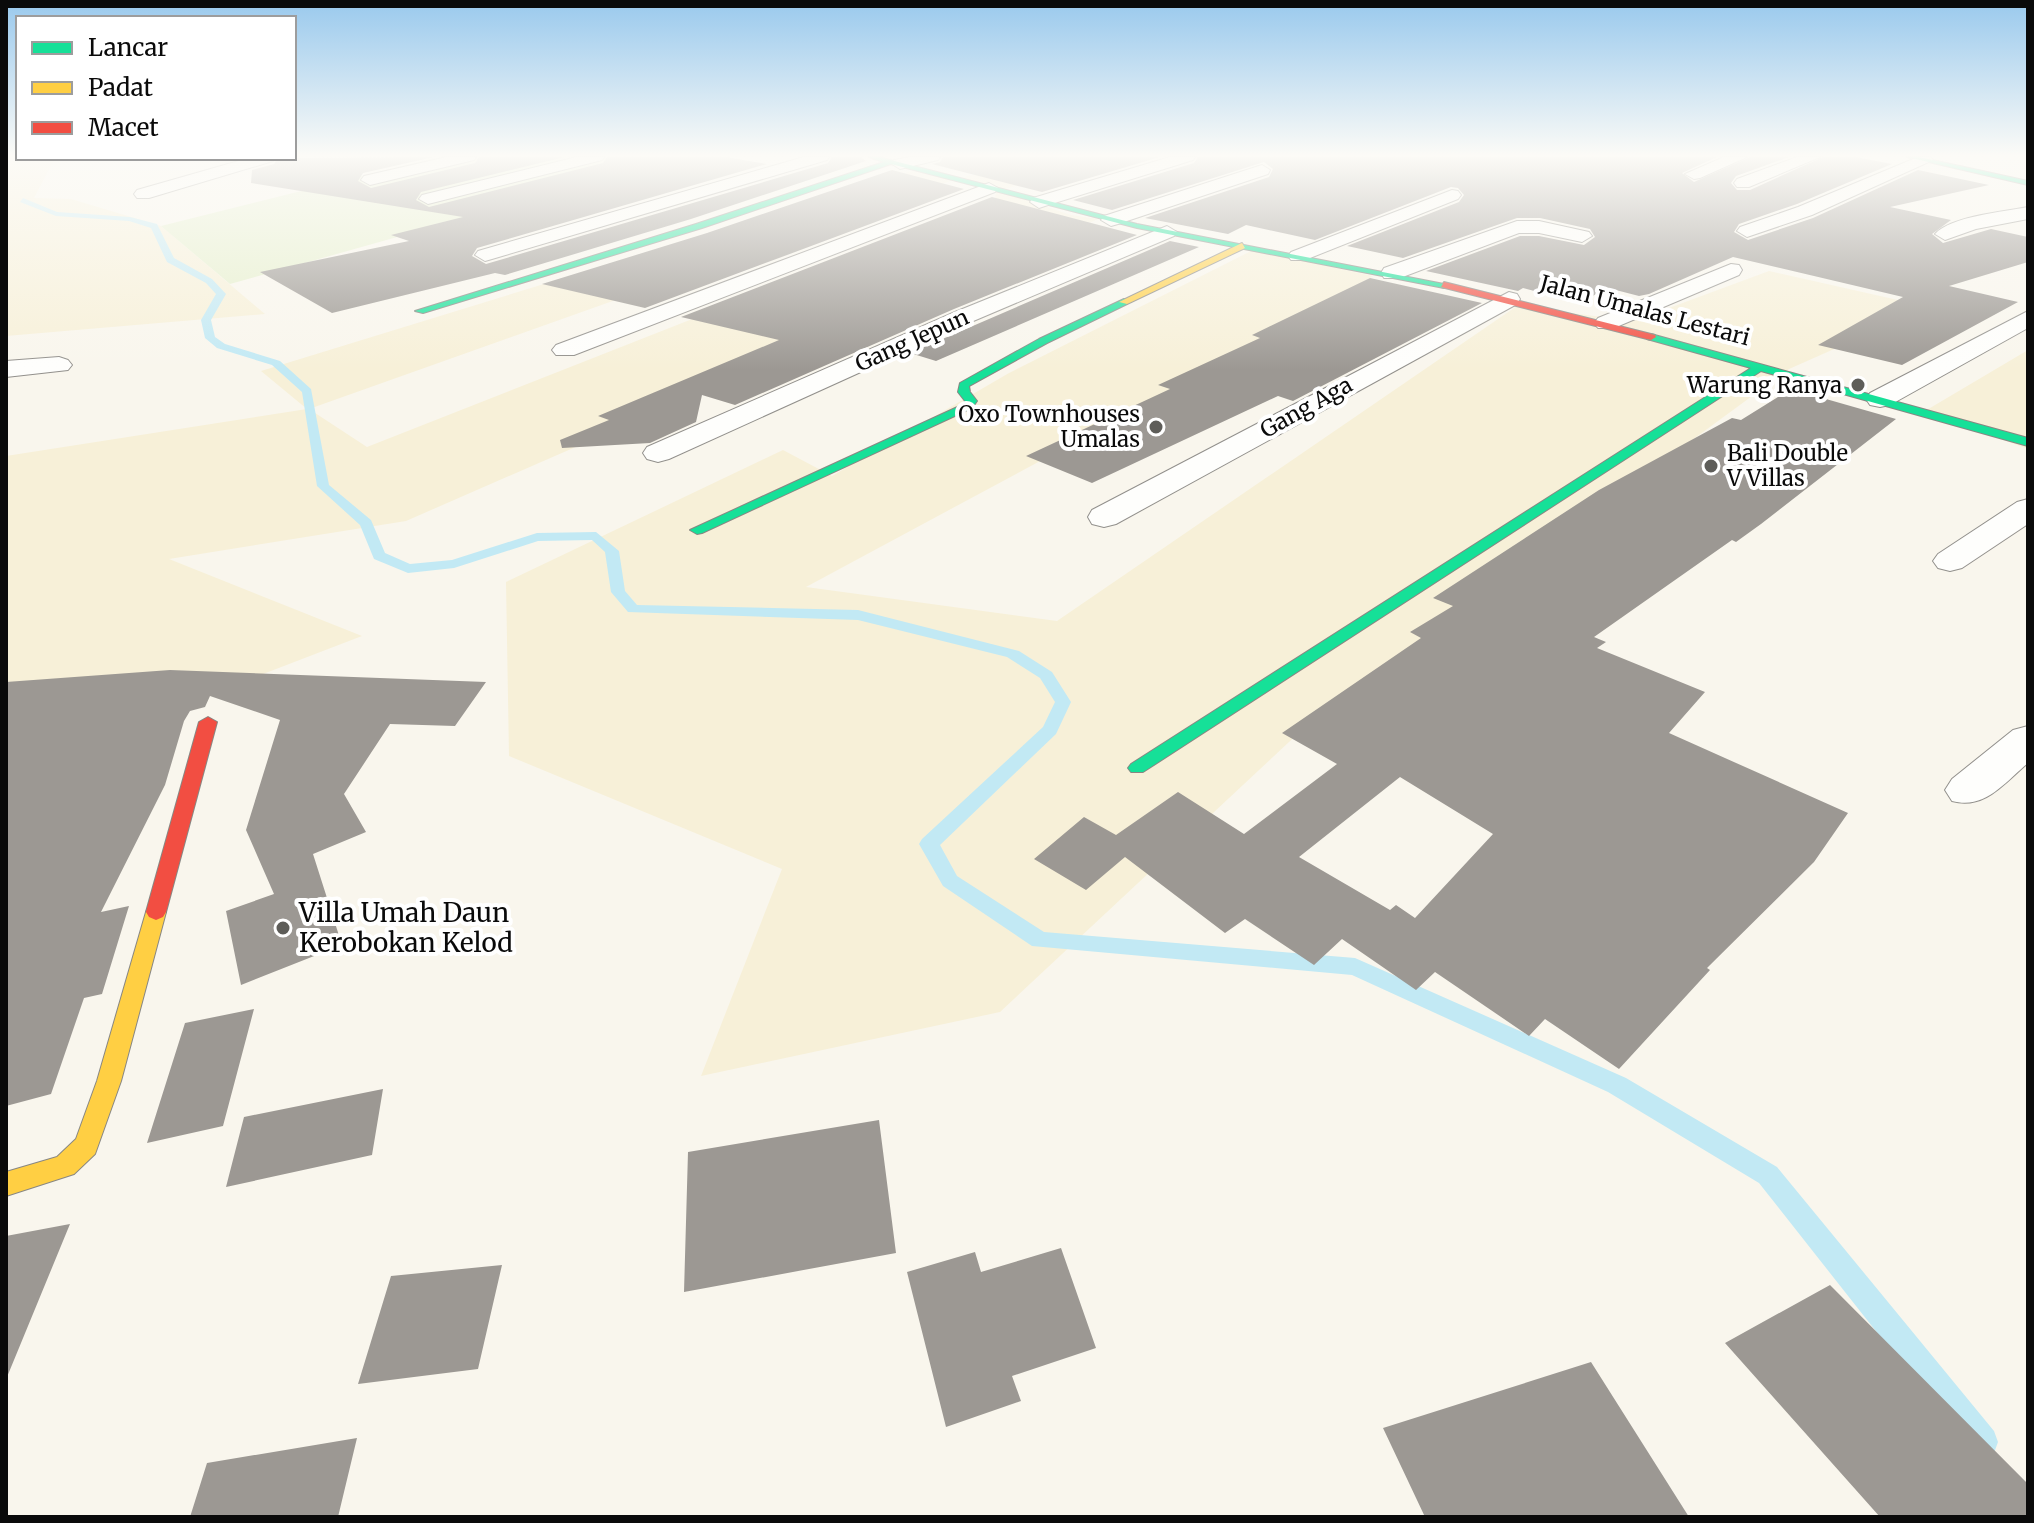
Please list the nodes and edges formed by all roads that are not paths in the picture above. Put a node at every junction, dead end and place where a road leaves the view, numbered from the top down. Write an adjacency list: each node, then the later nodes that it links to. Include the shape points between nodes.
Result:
1 (577, 228): 15 (street)
2 (692, 228): 20 (street)
3 (884, 228): 23 (street)
4 (1149, 228): 11 (street, Jalan Umalas Lestari)
5 (1369, 228): 16 (street)
6 (1514, 228): 18 (street)
7 (1544, 228): 13 (street)
8 (1755, 228): 10 (street)
9 (1960, 228): 12 (street)
10 (1747, 231)
11 (1167, 232): 14 (street, Jalan Umalas Lestari); 29 (street, Gang Jepun)
12 (1945, 234)
13 (1582, 236)
14 (1242, 246): 16 (street, Jalan Umalas Lestari); 32 (street, via 1043,341 964,385 968,406)
15 (485, 255)
16 (1298, 256): 18 (street, Jalan Umalas Lestari)
17 (1731, 270): 22 (street)
18 (1392, 273): 19 (street, Jalan Umalas Lestari)
19 (1509, 299): 22 (street, Jalan Umalas Lestari); 31 (street, Gang Aga)
20 (420, 311)
21 (2028, 318): 27 (street)
22 (1606, 323): 25 (street, Jalan Umalas Lestari)
23 (565, 350)
24 (59, 365): 26 (street)
25 (1762, 366): 27 (street, Jalan Umalas Lestari); 36 (street)
26 (6, 369)
27 (1880, 399): 28 (street, Jalan Umalas Lestari)
28 (2028, 442)
29 (658, 453)
30 (2028, 509): 33 (street)
31 (1104, 517)
32 (697, 530)
33 (1950, 561)
34 (208, 722): 38 (street, via 109,1081 86,1146 65,1166)
35 (2028, 740): 37 (street)
36 (1137, 768)
37 (1968, 790)
38 (6, 1184)

